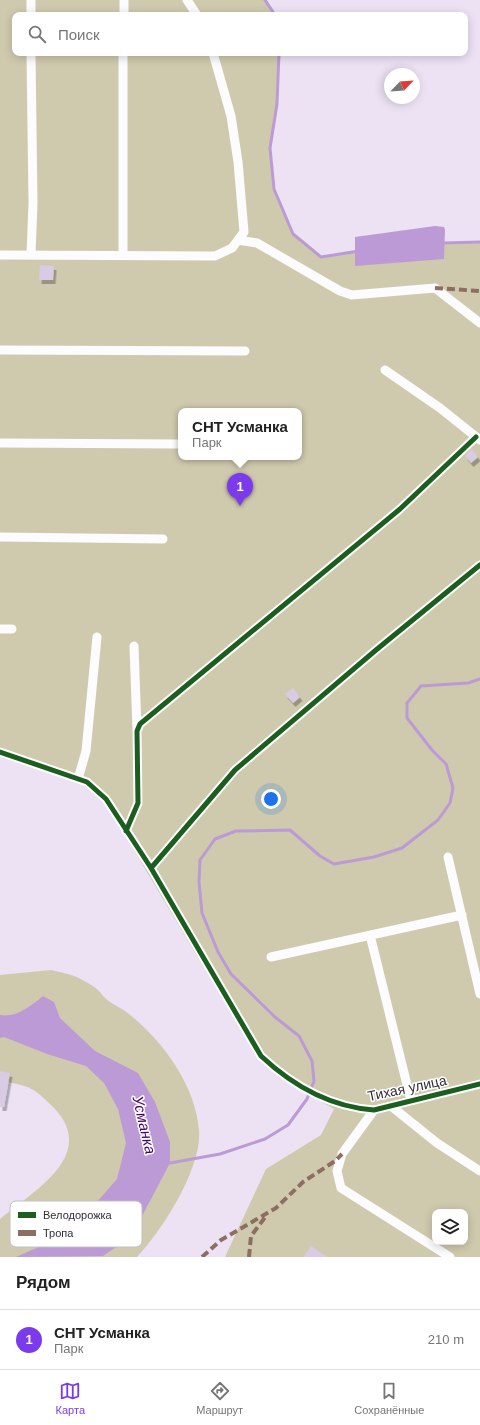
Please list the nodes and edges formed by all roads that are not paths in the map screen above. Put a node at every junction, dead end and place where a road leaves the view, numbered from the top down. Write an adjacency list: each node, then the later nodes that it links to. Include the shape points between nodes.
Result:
1 (31, 0): 4 (street)
2 (124, 0): 5 (street)
3 (187, 0): 6 (street)
4 (31, 12)
5 (124, 12)
6 (195, 12)
7 (31, 56): 13 (street)
8 (123, 56): 12 (street)
9 (214, 56): 10 (street, via 231,116 238,162 244,232)
10 (238, 240): 12 (street, via 232,248 216,256); 14 (street, via 257,243 340,291 352,295 435,288)
11 (0, 255): 13 (street)
12 (123, 255): 13 (street)
13 (31, 256)
14 (480, 323)
15 (0, 350): 16 (street)
16 (245, 351)
17 (385, 370): 18 (street, via 440,408)
18 (478, 439): 28 (street, via 400,509 140,724)
19 (0, 443): 20 (street)
20 (178, 444)
21 (0, 537): 22 (street)
22 (163, 539)
23 (480, 565): 33 (street, via 235,770)
24 (0, 629): 25 (street)
25 (12, 629)
26 (97, 637): 30 (street, via 86,751)
27 (134, 646): 28 (street)
28 (137, 731): 31 (street, via 138,803)
29 (0, 752): 30 (street, Тихая улица)
30 (78, 779): 31 (street, Тихая улица, via 87,782 106,799)
31 (126, 831): 33 (street, Тихая улица)
32 (448, 857): 34 (street)
33 (151, 868): 41 (street, Тихая улица, via 261,1056 280,1074 317,1095 358,1109)
34 (462, 915): 35 (street); 37 (street)
35 (370, 935): 36 (street); 39 (street)
36 (271, 957)
37 (480, 994)
38 (480, 1084): 39 (street, Тихая улица)
39 (412, 1101): 40 (street, Тихая улица)
40 (391, 1106): 41 (street, Тихая улица); 42 (street, via 436,1143)
41 (374, 1110): 43 (street, via 342,1154 337,1171 341,1188)
42 (480, 1171)
43 (450, 1257)

